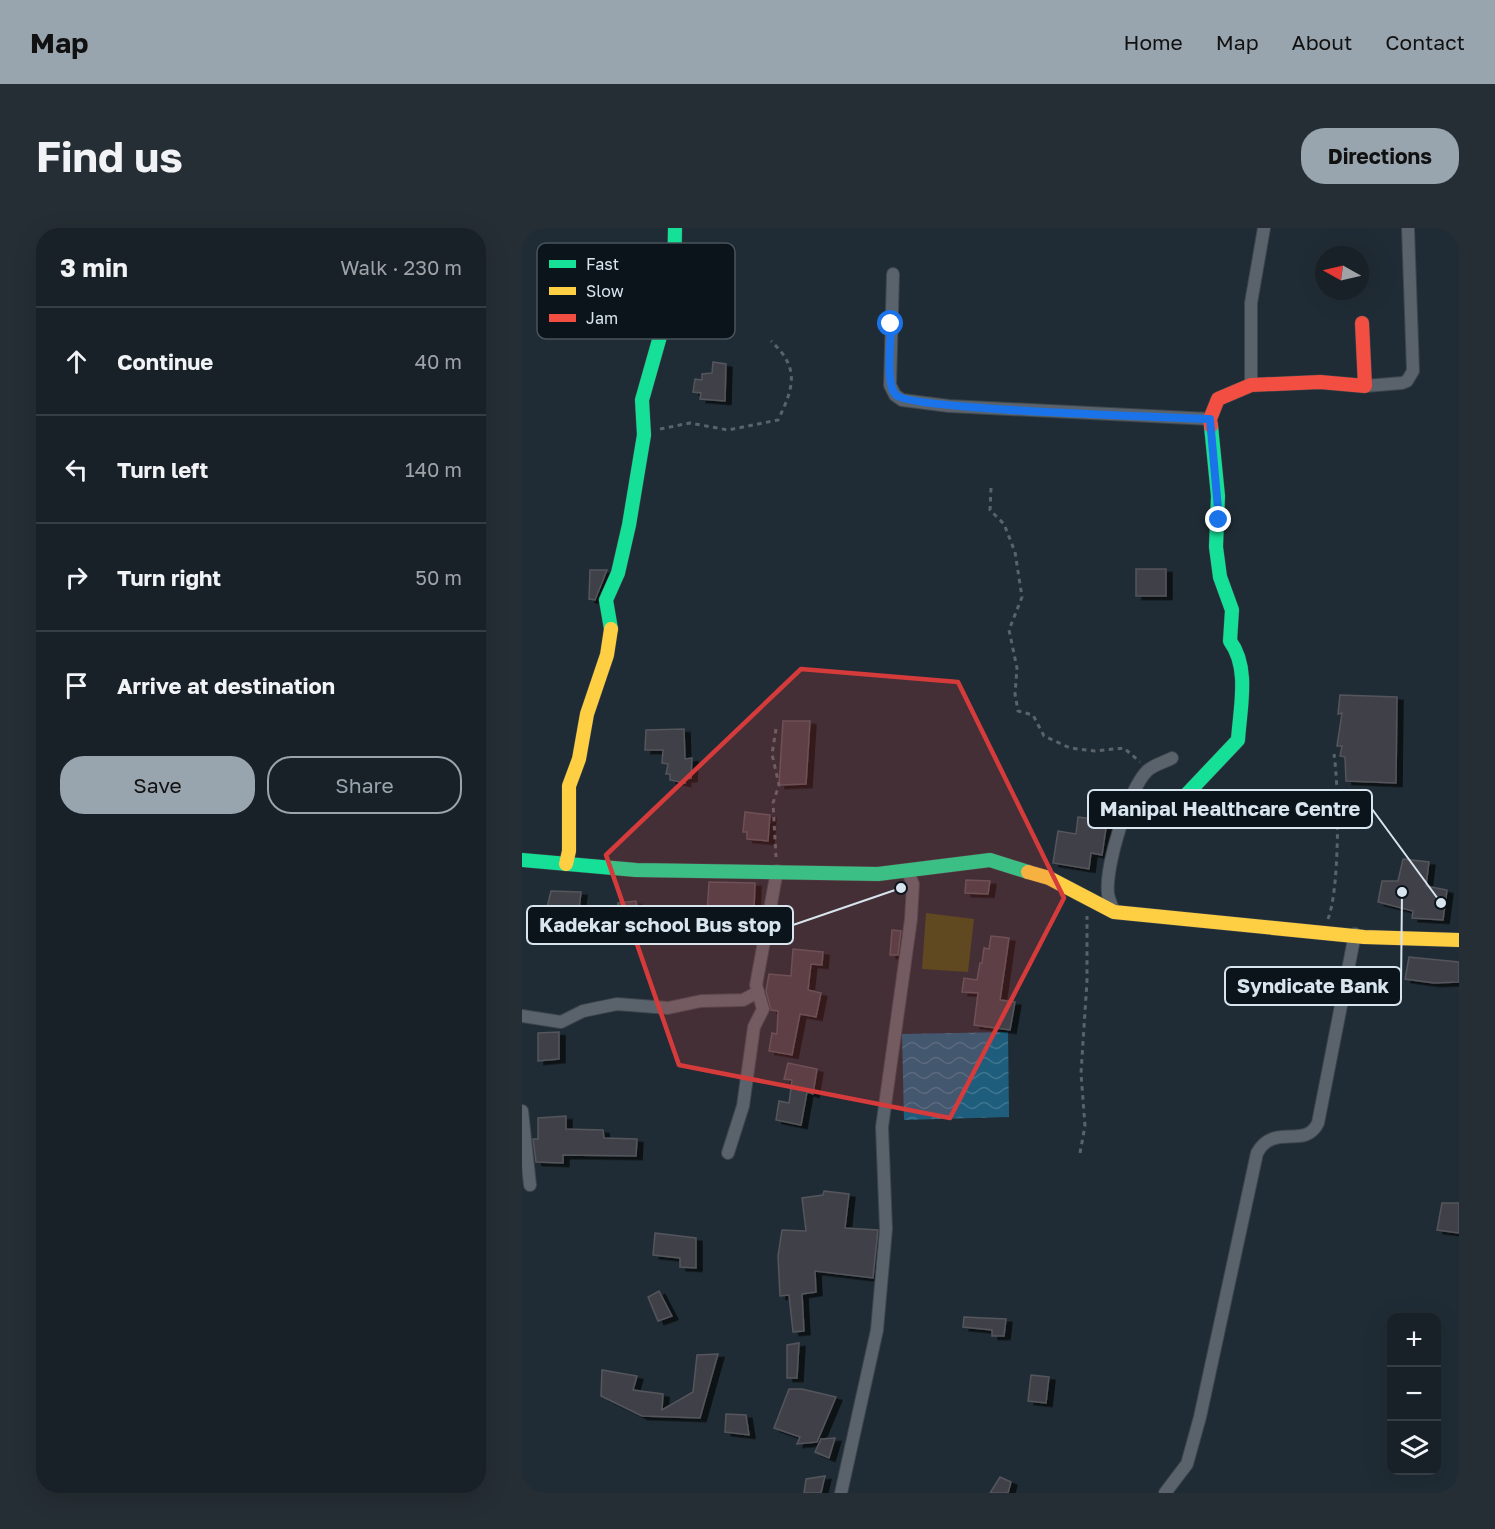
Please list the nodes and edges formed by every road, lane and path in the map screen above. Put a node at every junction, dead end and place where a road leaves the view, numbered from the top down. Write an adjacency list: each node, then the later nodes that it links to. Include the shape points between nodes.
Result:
1 (675, 228): 4 (street)
2 (1264, 228): 9 (street, via 1251,303)
3 (1408, 228): 10 (street, via 1413,371 1402,383)
4 (675, 243)
5 (893, 274): 11 (street, via 890,385 902,399 949,406)
6 (1362, 323): 10 (street)
7 (659, 339): 12 (street, via 642,400)
8 (771, 341): 12 (path, via 784,353 793,375 778,420 728,430 690,423)
9 (1251, 385): 10 (street, via 1320,382); 11 (street, via 1218,399)
10 (1365, 386)
11 (1210, 419): 18 (street, via 1218,496 1220,577 1232,610 1230,641 1239,652 1242,667 1238,740 1168,814 1146,810)
12 (644, 435): 20 (street, via 618,573 606,600 611,630 607,655 569,786)
13 (990, 488): 17 (path, via 990,510 1004,524 1015,552 1022,597 1009,630 1017,668 1018,711 1033,715 1044,736 1070,748 1124,748)
14 (776, 729): 22 (path, via 772,754 779,785 773,803)
15 (1334, 754): 25 (path, via 1338,788 1335,859 1329,916)
16 (1172, 758): 17 (street)
17 (1148, 770): 18 (street)
18 (1130, 801): 23 (street, via 1118,830 1112,863 1108,893)
19 (522, 860): 20 (street)
20 (566, 864): 22 (street, via 636,870)
21 (907, 870): 22 (street, via 878,874); 23 (street, via 990,860 1049,878); 34 (street, via 913,884 911,919 882,1126 886,1229 877,1330)
22 (777, 871): 28 (street, via 758,969)
23 (1114, 912): 25 (street)
24 (1087, 913): 32 (path, via 1081,1073 1085,1126)
25 (1320, 933): 26 (street)
26 (1355, 934): 27 (street, via 1364,938); 35 (street, via 1318,1123 1304,1136 1267,1139 1257,1153 1197,1426 1186,1464)
27 (1459, 940)
28 (758, 992): 29 (street, via 743,1000 701,1001 668,1008 617,1004 583,1011 561,1022); 31 (street, via 763,1009 754,1028 743,1106)
29 (522, 1016)
30 (522, 1111): 33 (street)
31 (728, 1153)
32 (1080, 1153)
33 (530, 1185)
34 (841, 1493)
35 (1165, 1493)

